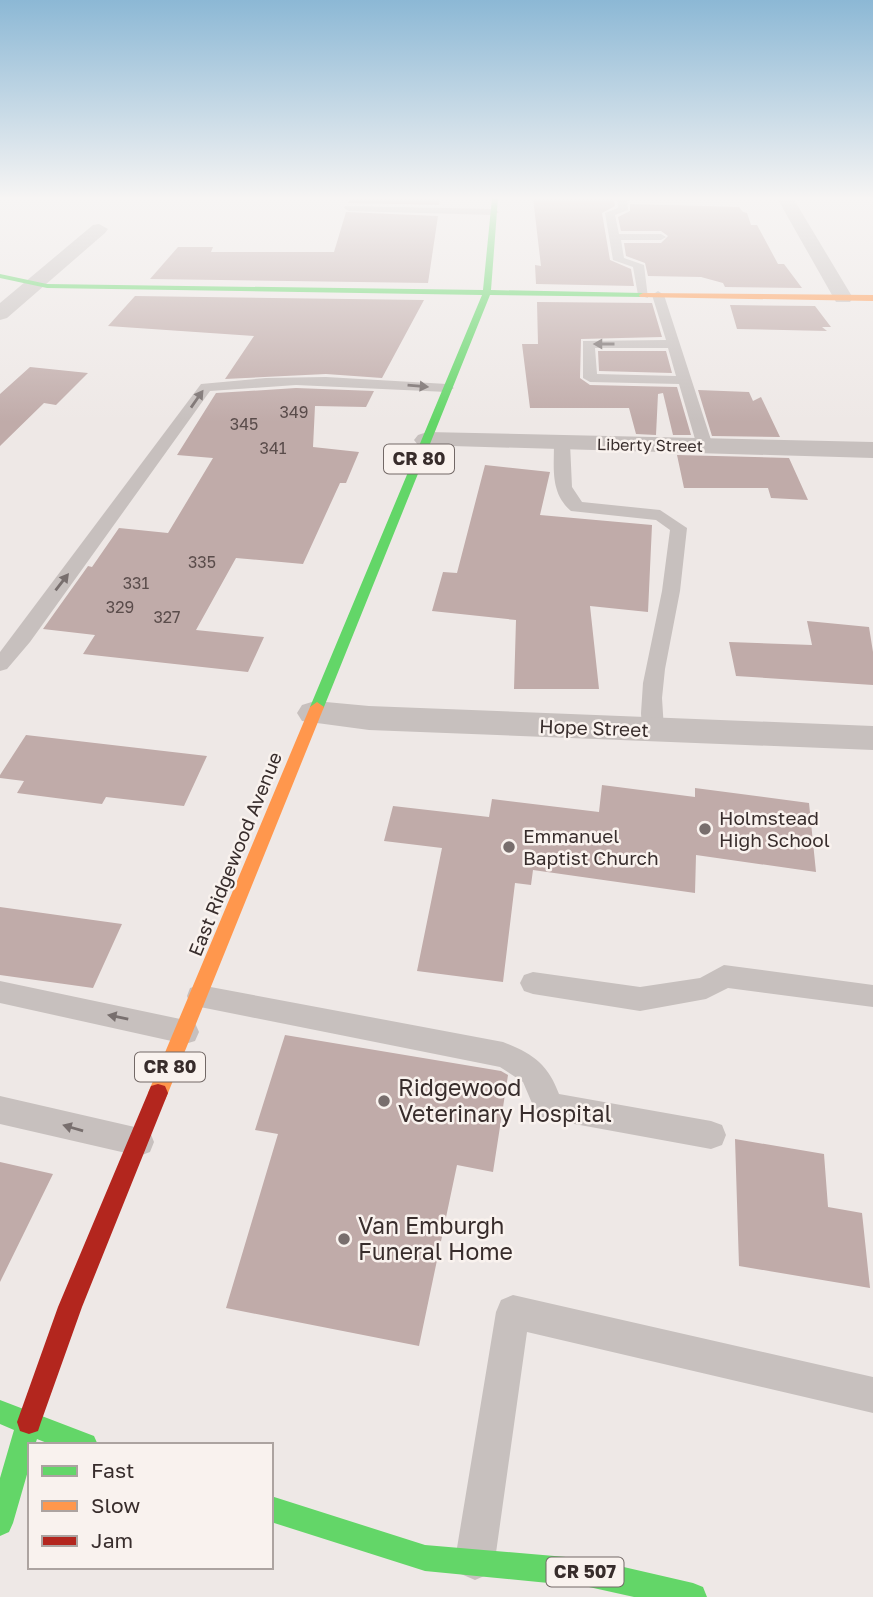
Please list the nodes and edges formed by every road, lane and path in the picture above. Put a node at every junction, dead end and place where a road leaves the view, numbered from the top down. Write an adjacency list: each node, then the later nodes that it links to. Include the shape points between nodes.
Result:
1 (48, 273): 6 (street)
2 (489, 273): 7 (main road, East Ridgewood Avenue / CR 80)
3 (641, 273): 8 (lane)
4 (828, 273): 9 (street)
5 (0, 276): 6 (main road)
6 (34, 285): 7 (main road); 11 (street)
7 (487, 293): 8 (main road); 14 (main road, East Ridgewood Avenue / CR 80)
8 (651, 295): 9 (main road); 12 (lane)
9 (843, 298): 10 (main road)
10 (873, 299)
11 (0, 314)
12 (672, 344): 13 (lane); 13 (lane, one-way to 13, via 588,344 590,378)
13 (683, 380): 17 (lane)
14 (447, 388): 15 (main road, East Ridgewood Avenue / CR 80); 19 (lane, one-way to 14, via 206,387 301,380)
15 (427, 440): 16 (street, Liberty Street); 20 (main road, East Ridgewood Avenue / CR 80)
16 (562, 443): 17 (street, Liberty Street); 21 (lane, via 567,502 577,507 660,515 679,528 657,646 650,705)
17 (705, 446): 18 (street, Liberty Street)
18 (873, 450)
19 (0, 665)
20 (315, 713): 21 (street, Hope Street); 25 (main road, East Ridgewood Avenue / CR 80)
21 (653, 730): 22 (street, Hope Street)
22 (873, 738)
23 (533, 984): 26 (lane, via 640,999 706,988 724,975)
24 (0, 992): 27 (lane, one-way to 24)
25 (200, 996): 27 (main road, East Ridgewood Avenue / CR 80); 29 (lane, via 503,1055 524,1063 537,1077 547,1105)
26 (873, 996)
27 (185, 1032): 30 (main road, East Ridgewood Avenue / CR 80)
28 (0, 1110): 30 (lane, one-way to 28)
29 (711, 1135)
30 (139, 1142): 33 (main road, East Ridgewood Avenue / CR 80, via 70,1307)
31 (873, 1395): 37 (lane, via 513,1312)
32 (0, 1412): 33 (main road)
33 (29, 1422): 34 (main road); 36 (main road, East Ridgewood Avenue)
34 (80, 1443)
35 (273, 1510): 37 (main road, CR 507, via 425,1558)
36 (0, 1523)
37 (475, 1563): 38 (main road, CR 507, via 589,1573)
38 (693, 1597)

